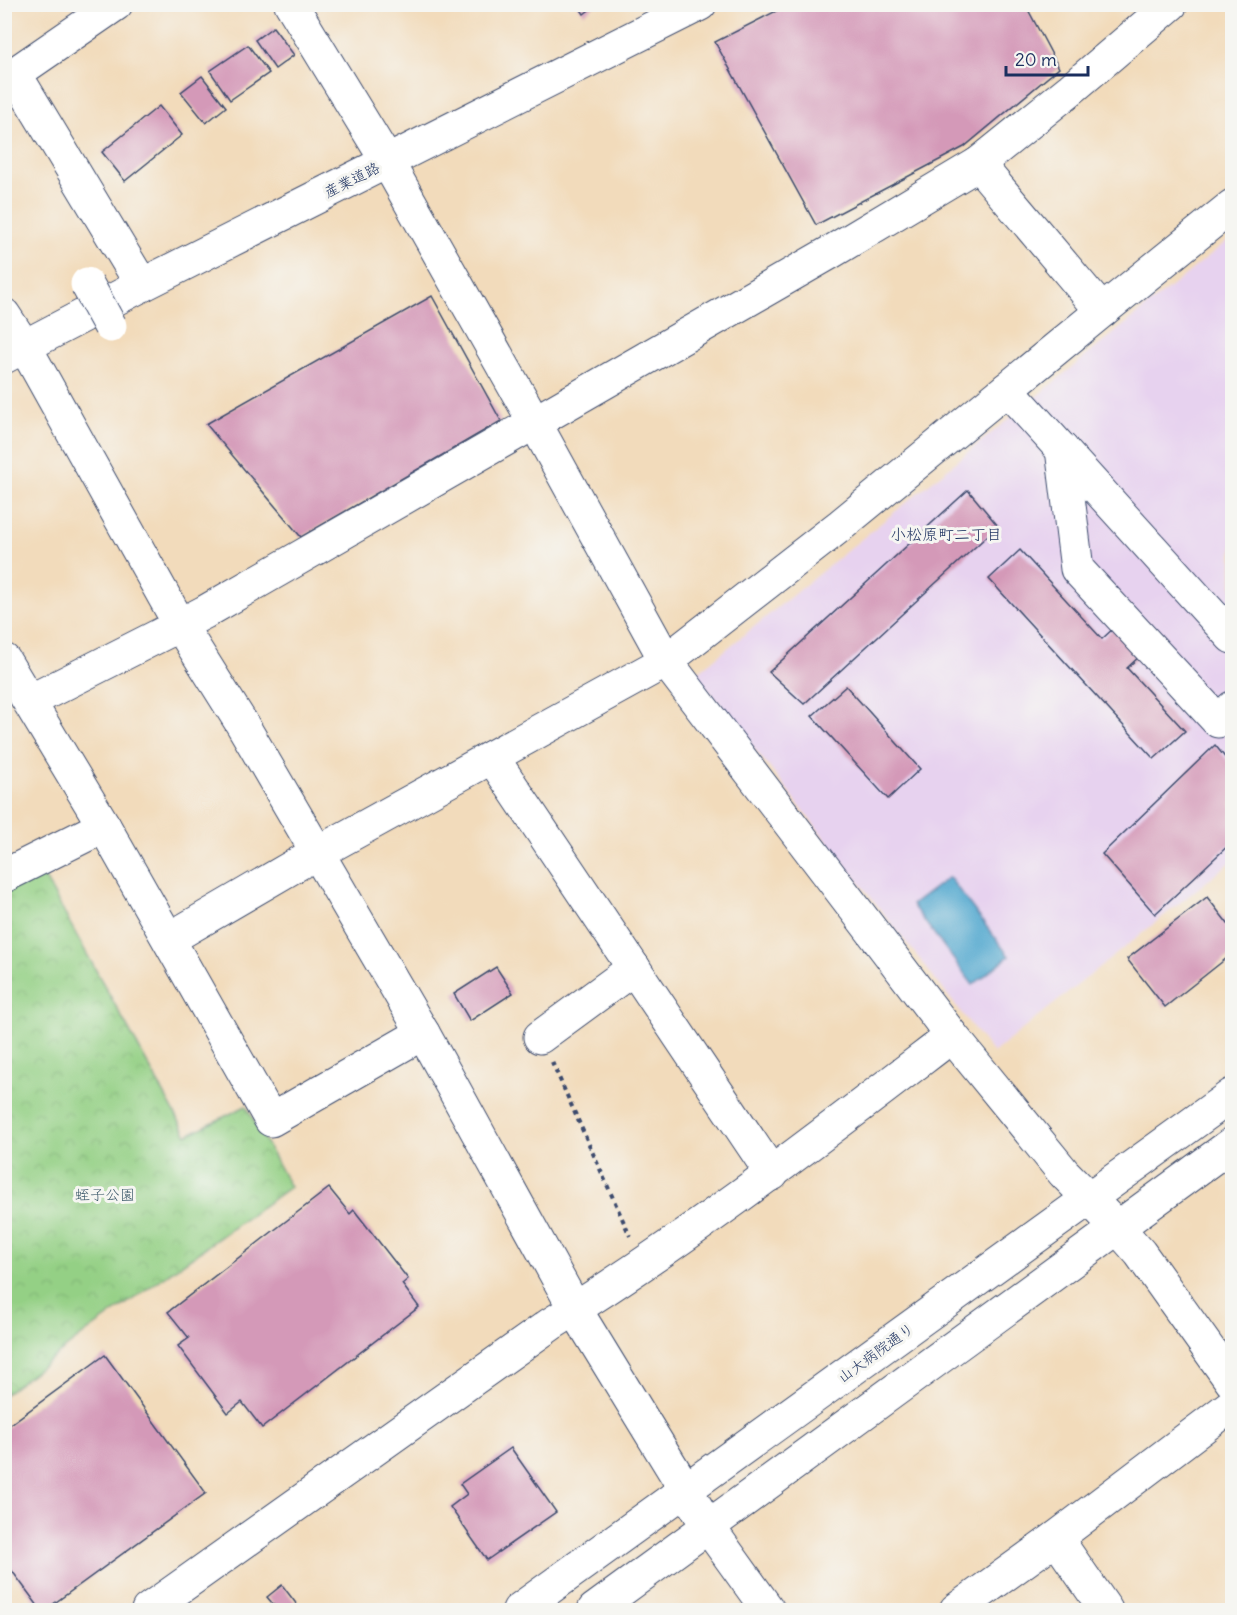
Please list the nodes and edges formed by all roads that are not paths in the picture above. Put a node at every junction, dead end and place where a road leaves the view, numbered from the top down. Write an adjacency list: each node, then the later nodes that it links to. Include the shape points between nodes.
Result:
1 (117, 4): 5 (street)
2 (291, 4): 6 (street)
3 (700, 4): 6 (street, 産業道路)
4 (1171, 4): 7 (street)
5 (10, 78): 10 (street)
6 (388, 163): 10 (street, 産業道路); 16 (street)
7 (978, 164): 11 (street); 16 (street)
8 (1233, 207): 11 (street)
9 (87, 284): 13 (street, bridge)
10 (141, 285): 14 (street, 産業道路)
11 (1102, 311): 15 (street)
12 (4, 315): 14 (street)
13 (110, 326)
14 (15, 352): 18 (street)
15 (1007, 389): 17 (street); 21 (street)
16 (535, 423): 18 (street); 21 (street)
17 (1062, 449): 19 (street); 23 (street, via 1077,569 1218,722)
18 (180, 626): 22 (street); 26 (street)
19 (1233, 637)
20 (4, 660): 22 (street)
21 (666, 661): 24 (street); 31 (street)
22 (30, 701): 25 (street)
23 (1233, 708)
24 (492, 757): 26 (street); 29 (street)
25 (105, 826): 27 (street); 28 (street)
26 (316, 853): 28 (street); 30 (street)
27 (4, 876)
28 (170, 939): 30 (street, via 271,1120)
29 (634, 968): 32 (street); 35 (street)
30 (423, 1033): 38 (street)
31 (952, 1036): 35 (street); 36 (street, via 1064,1173)
32 (540, 1037)
33 (1233, 1095): 36 (street, 山大病院通り)
34 (1233, 1144): 37 (street)
35 (772, 1174): 38 (street, via 644,1265)
36 (1090, 1199): 37 (street); 41 (street, 山大病院通り)
37 (1117, 1227): 39 (street); 42 (street)
38 (574, 1309): 41 (street); 44 (street)
39 (1233, 1382)
40 (1233, 1405): 43 (street)
41 (686, 1491): 42 (street); 45 (street, 山大病院通り)
42 (709, 1528): 46 (street); 47 (street)
43 (1056, 1539): 48 (street); 49 (street)
44 (148, 1611)
45 (519, 1611)
46 (594, 1611)
47 (768, 1611)
48 (956, 1611)
49 (1106, 1611)

